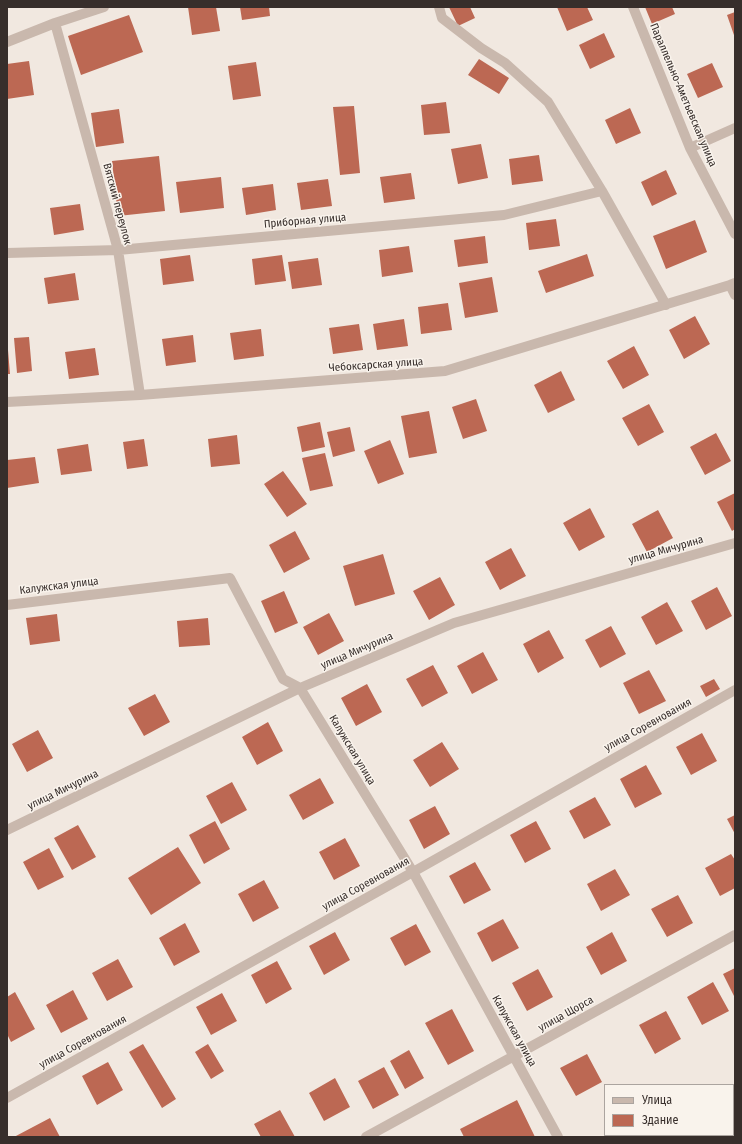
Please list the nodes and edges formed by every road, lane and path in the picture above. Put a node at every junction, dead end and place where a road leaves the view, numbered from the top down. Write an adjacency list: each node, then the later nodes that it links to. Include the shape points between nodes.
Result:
1 (104, 7): 4 (street)
2 (439, 7): 8 (street, via 442,18 481,48 505,62 548,102)
3 (633, 7): 7 (street, Параллельно-Аметьевская улица)
4 (55, 23): 5 (street); 10 (street, Вятский переулок)
5 (7, 42)
6 (735, 128): 7 (street)
7 (690, 148): 9 (street, Параллельно-Аметьевская улица)
8 (602, 191): 10 (street, Приборная улица, via 504,215); 14 (street)
9 (735, 234)
10 (118, 250): 11 (street, Приборная улица); 15 (street, Вятский переулок)
11 (7, 253)
12 (733, 284): 13 (street); 14 (street, Чебоксарская улица)
13 (735, 295)
14 (666, 305): 15 (street, Чебоксарская улица, via 445,371)
15 (140, 395): 16 (street, Чебоксарская улица)
16 (7, 402)
17 (735, 543): 19 (street, улица Мичурина, via 454,623)
18 (7, 605): 19 (street, Калужская улица, via 230,578 283,679)
19 (300, 688): 21 (street, улица Мичурина); 22 (street, Калужская улица)
20 (735, 690): 22 (street, улица Соревнования)
21 (7, 830)
22 (413, 872): 24 (street, Калужская улица); 25 (street, улица Соревнования)
23 (735, 935): 24 (street, улица Щорса)
24 (514, 1056): 26 (street, улица Щорса); 27 (street, Калужская улица)
25 (7, 1098)
26 (366, 1137)
27 (558, 1137)

